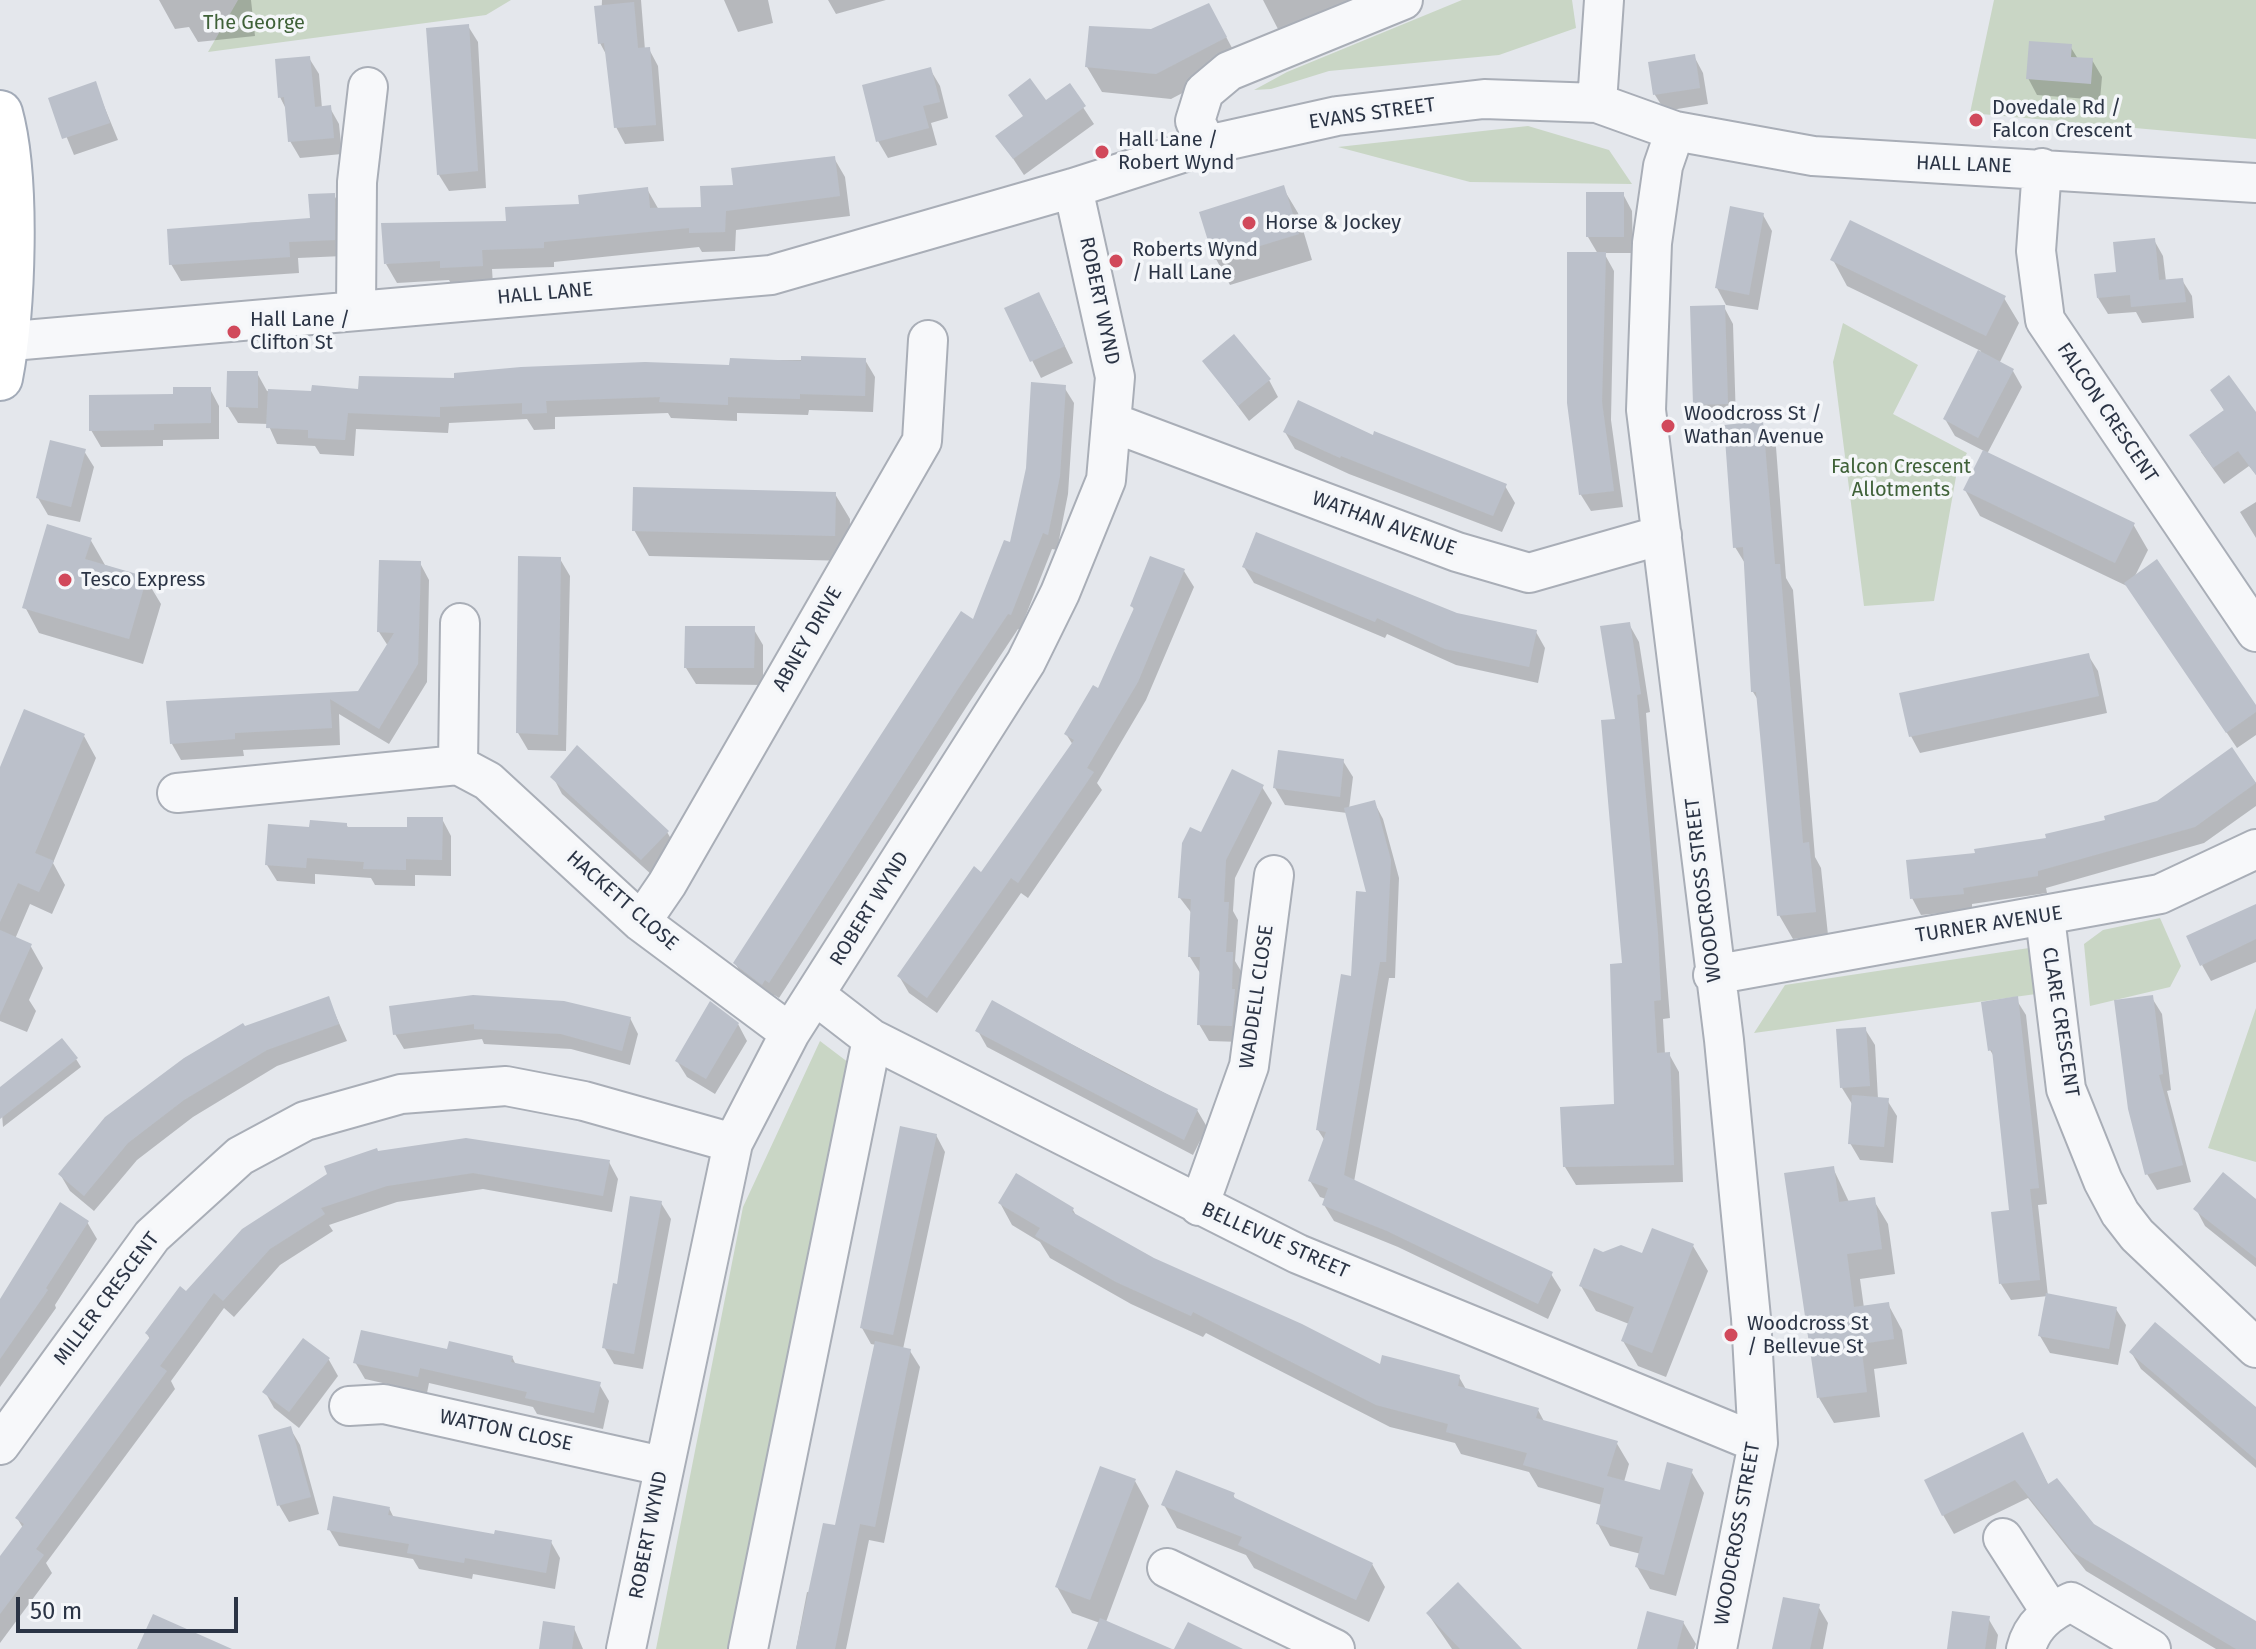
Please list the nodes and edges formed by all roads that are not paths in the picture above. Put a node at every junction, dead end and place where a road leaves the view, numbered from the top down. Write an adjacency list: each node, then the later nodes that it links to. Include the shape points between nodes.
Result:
1 (1403, 0): 7 (street, via 1229,71 1204,92 1195,121)
2 (1604, 0): 4 (street)
3 (368, 87): 11 (street, via 357,182)
4 (1597, 103): 6 (street, EVANS STREET); 7 (street, EVANS STREET, via 1484,99 1337,116)
5 (0, 113): 13 (main road, via 10,207)
6 (1675, 131): 8 (street, HALL LANE, via 1813,156); 15 (street, WOODCROSS STREET, via 1663,166 1652,243 1646,410)
7 (1207, 145): 10 (street, EVANS STREET)
8 (2042, 168): 9 (street, HALL LANE); 17 (street, FALCON CRESCENT, via 2036,251 2045,320)
9 (2256, 183)
10 (1073, 188): 11 (street, HALL LANE, via 771,275); 14 (street, ROBERT WYND, via 1115,377)
11 (356, 310): 13 (street, HALL LANE)
12 (928, 340): 23 (street, ABNEY DRIVE, via 922,441)
13 (2, 354)
14 (1111, 422): 15 (street, WATHAN AVENUE, via 1457,552 1529,573); 25 (street, ROBERT WYND, via 1106,480 1026,662)
15 (1662, 535): 24 (street, WOODCROSS STREET)
16 (460, 623): 18 (street)
17 (2256, 632)
18 (458, 765): 19 (street); 23 (street, HACKETT CLOSE, via 488,781)
19 (177, 793)
20 (2256, 849): 22 (street, TURNER AVENUE, via 2160,894)
21 (1274, 875): 29 (street, WADDELL CLOSE, via 1249,1066)
22 (2045, 917): 24 (street, TURNER AVENUE); 30 (street, CLARE CRESCENT, via 2066,1089 2103,1181 2137,1235)
23 (641, 922): 26 (street, HACKETT CLOSE)
24 (1713, 975): 32 (street, WOODCROSS STREET, via 1751,1318)
25 (815, 995): 26 (street, ROBERT WYND); 27 (street, BELLEVUE STREET)
26 (790, 1033): 28 (street, ROBERT WYND)
27 (872, 1039): 29 (street, BELLEVUE STREET); 39 (street)
28 (733, 1143): 33 (street, MILLER CRESCENT, via 584,1101 506,1086 401,1094 305,1121 240,1156 152,1236); 34 (street, ROBERT WYND)
29 (1199, 1206): 32 (street, BELLEVUE STREET, via 1298,1254)
30 (2256, 1348)
31 (349, 1406): 34 (street, WATTON CLOSE, via 384,1404)
32 (1758, 1443): 41 (street, WOODCROSS STREET)
33 (0, 1445)
34 (662, 1466): 38 (street, ROBERT WYND)
35 (2003, 1538): 37 (street)
36 (1167, 1568): 40 (street)
37 (2050, 1611): 42 (street); 43 (street, via 2071,1602 2081,1605)
38 (626, 1649)
39 (748, 1649)
40 (1335, 1649)
41 (1717, 1649)
42 (2026, 1649)
43 (2151, 1649)

